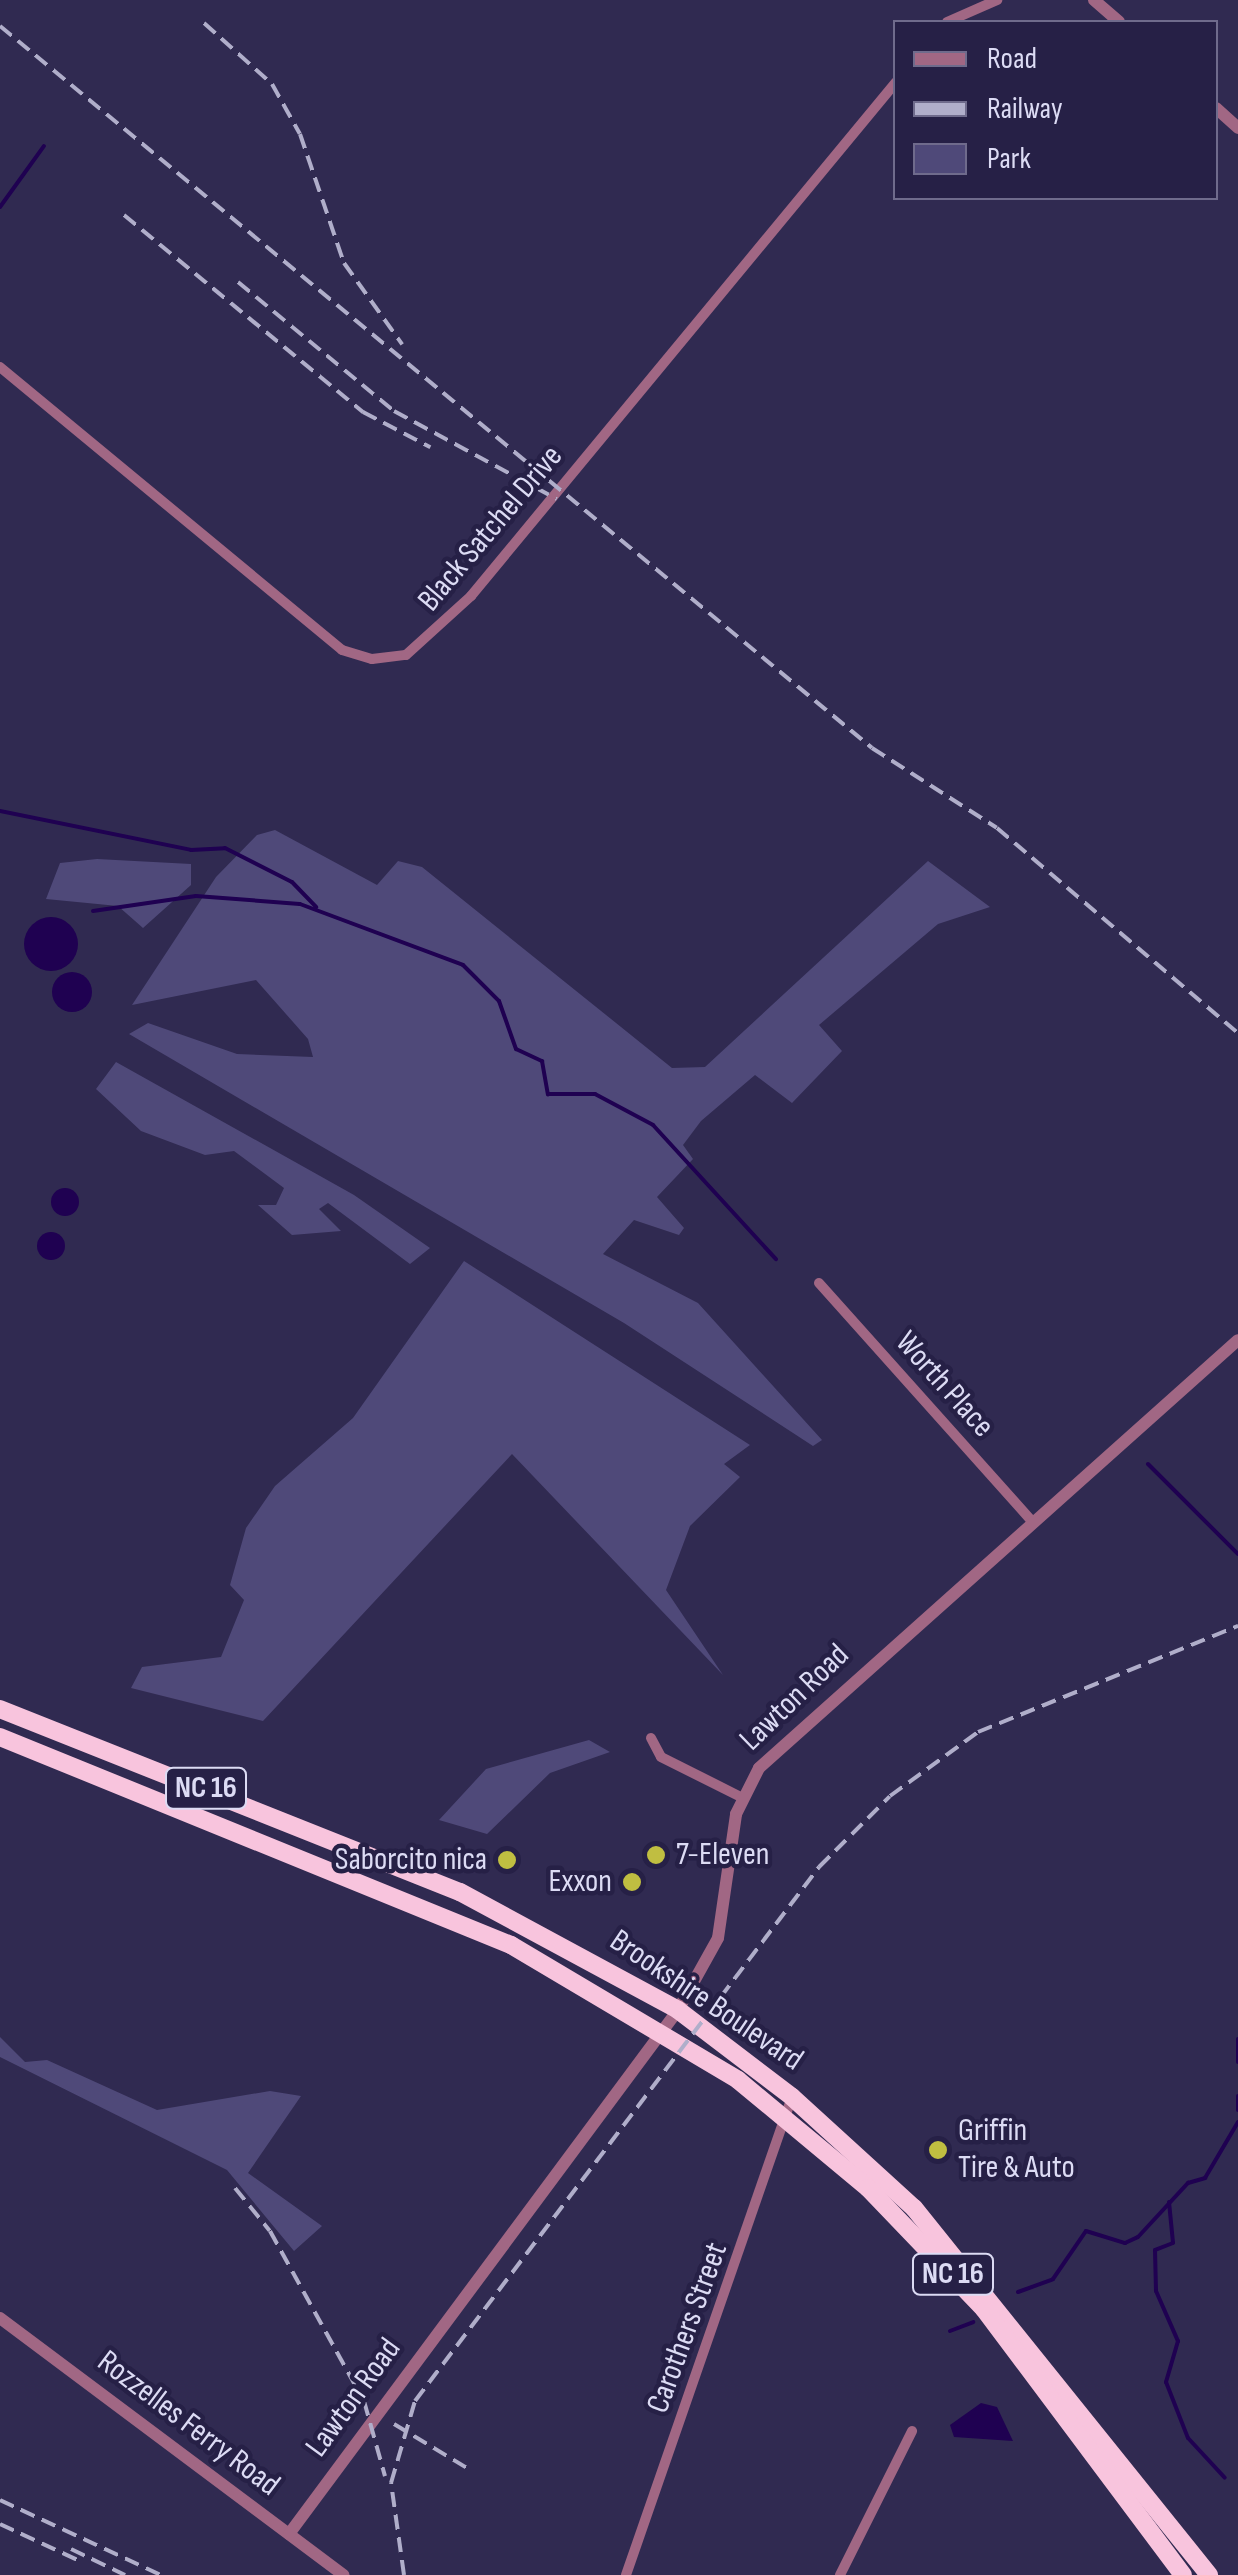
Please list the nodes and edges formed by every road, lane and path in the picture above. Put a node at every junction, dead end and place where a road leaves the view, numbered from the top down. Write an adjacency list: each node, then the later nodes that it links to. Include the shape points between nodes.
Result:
1 (997, 0): 3 (street)
2 (1094, 0): 4 (street)
3 (952, 20)
4 (1117, 20)
5 (893, 86): 8 (street, Black Satchel Drive, via 471,596 406,655 372,659 342,650)
6 (1218, 110): 7 (street)
7 (1238, 128)
8 (0, 368)
9 (818, 1283): 11 (street, Worth Place)
10 (1238, 1340): 11 (street, Lawton Road)
11 (1032, 1520): 15 (street, Lawton Road, via 778,1747)
12 (0, 1709): 16 (highway, Brookshire Boulevard / NC 16, via 460,1892)
13 (0, 1737): 17 (highway, Brookshire Boulevard / NC 16, via 511,1945)
14 (651, 1738): 15 (street, via 662,1756)
15 (741, 1797): 16 (street, Lawton Road, via 718,1938)
16 (678, 2010): 17 (street, Lawton Road); 18 (highway, Brookshire Boulevard / NC 16)
17 (664, 2030): 19 (highway, Brookshire Boulevard / NC 16); 22 (street, Lawton Road)
18 (792, 2096): 19 (street, Carothers Street); 27 (highway, Brookshire Boulevard / NC 16, via 952,2248)
19 (786, 2116): 24 (street, Carothers Street); 26 (highway, Brookshire Boulevard / NC 16, via 984,2309)
20 (0, 2318): 22 (street, Rozzelles Ferry Road)
21 (912, 2430): 25 (street)
22 (288, 2534): 23 (street, Rozzelles Ferry Road)
23 (344, 2575)
24 (626, 2575)
25 (840, 2575)
26 (1183, 2575)
27 (1209, 2575)

